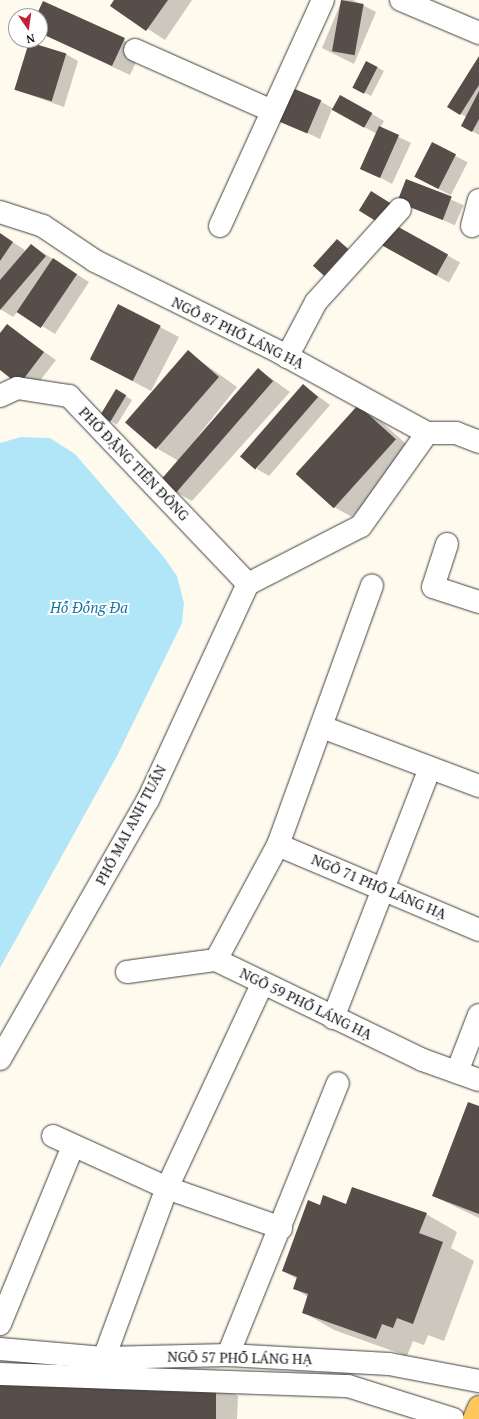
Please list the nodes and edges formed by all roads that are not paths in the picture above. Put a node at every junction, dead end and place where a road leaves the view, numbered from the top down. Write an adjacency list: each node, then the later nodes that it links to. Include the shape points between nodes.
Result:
1 (323, 0): 5 (street)
2 (402, 0): 3 (street)
3 (479, 33)
4 (135, 50): 5 (street)
5 (272, 111): 9 (street)
6 (479, 200): 10 (street)
7 (400, 209): 11 (street, via 316,302)
8 (0, 212): 11 (street, NGÕ 87 PHỐ LÁNG HẠ, via 43,226 95,261)
9 (220, 226)
10 (472, 226)
11 (287, 357): 13 (street, NGÕ 87 PHỐ LÁNG HẠ)
12 (0, 396): 16 (street, PHỐ ĐẶNG TIẾN ĐÔNG, via 17,388 69,396)
13 (427, 433): 14 (street, NGÕ 87 PHỐ LÁNG HẠ, via 456,433); 16 (street, via 361,526)
14 (479, 442)
15 (447, 544): 18 (street, via 433,587)
16 (248, 584): 30 (street, PHỐ MAI ANH TUẤN, via 148,800)
17 (372, 586): 19 (street)
18 (479, 602)
19 (322, 727): 20 (street); 22 (street)
20 (430, 768): 21 (street); 23 (street)
21 (479, 786)
22 (278, 845): 23 (street, NGÕ 71 PHỐ LÁNG HẠ); 25 (street)
23 (381, 888): 24 (street, NGÕ 71 PHỐ LÁNG HẠ); 29 (street)
24 (479, 930)
25 (216, 960): 26 (street); 27 (street, NGÕ 59 PHỐ LÁNG HẠ)
26 (127, 972)
27 (262, 984): 29 (street, NGÕ 59 PHỐ LÁNG HẠ); 36 (street)
28 (479, 1015): 31 (street)
29 (333, 1018): 31 (street, NGÕ 59 PHỐ LÁNG HẠ)
30 (0, 1059)
31 (457, 1072): 32 (street, NGÕ 59 PHỐ LÁNG HẠ)
32 (479, 1080)
33 (338, 1083): 37 (street)
34 (53, 1136): 35 (street)
35 (73, 1146): 36 (street); 38 (street)
36 (167, 1188): 37 (street); 41 (street)
37 (281, 1228): 40 (street)
38 (0, 1324)
39 (0, 1348): 41 (street, NGÕ 57 PHỐ LÁNG HẠ)
40 (228, 1355): 41 (street, NGÕ 57 PHỐ LÁNG HẠ); 43 (street, NGÕ 57 PHỐ LÁNG HẠ, via 389,1364)
41 (104, 1358)
42 (0, 1374): 45 (street, via 348,1386)
43 (479, 1381)
44 (479, 1407): 46 (main road)
45 (453, 1419)
46 (474, 1419)

